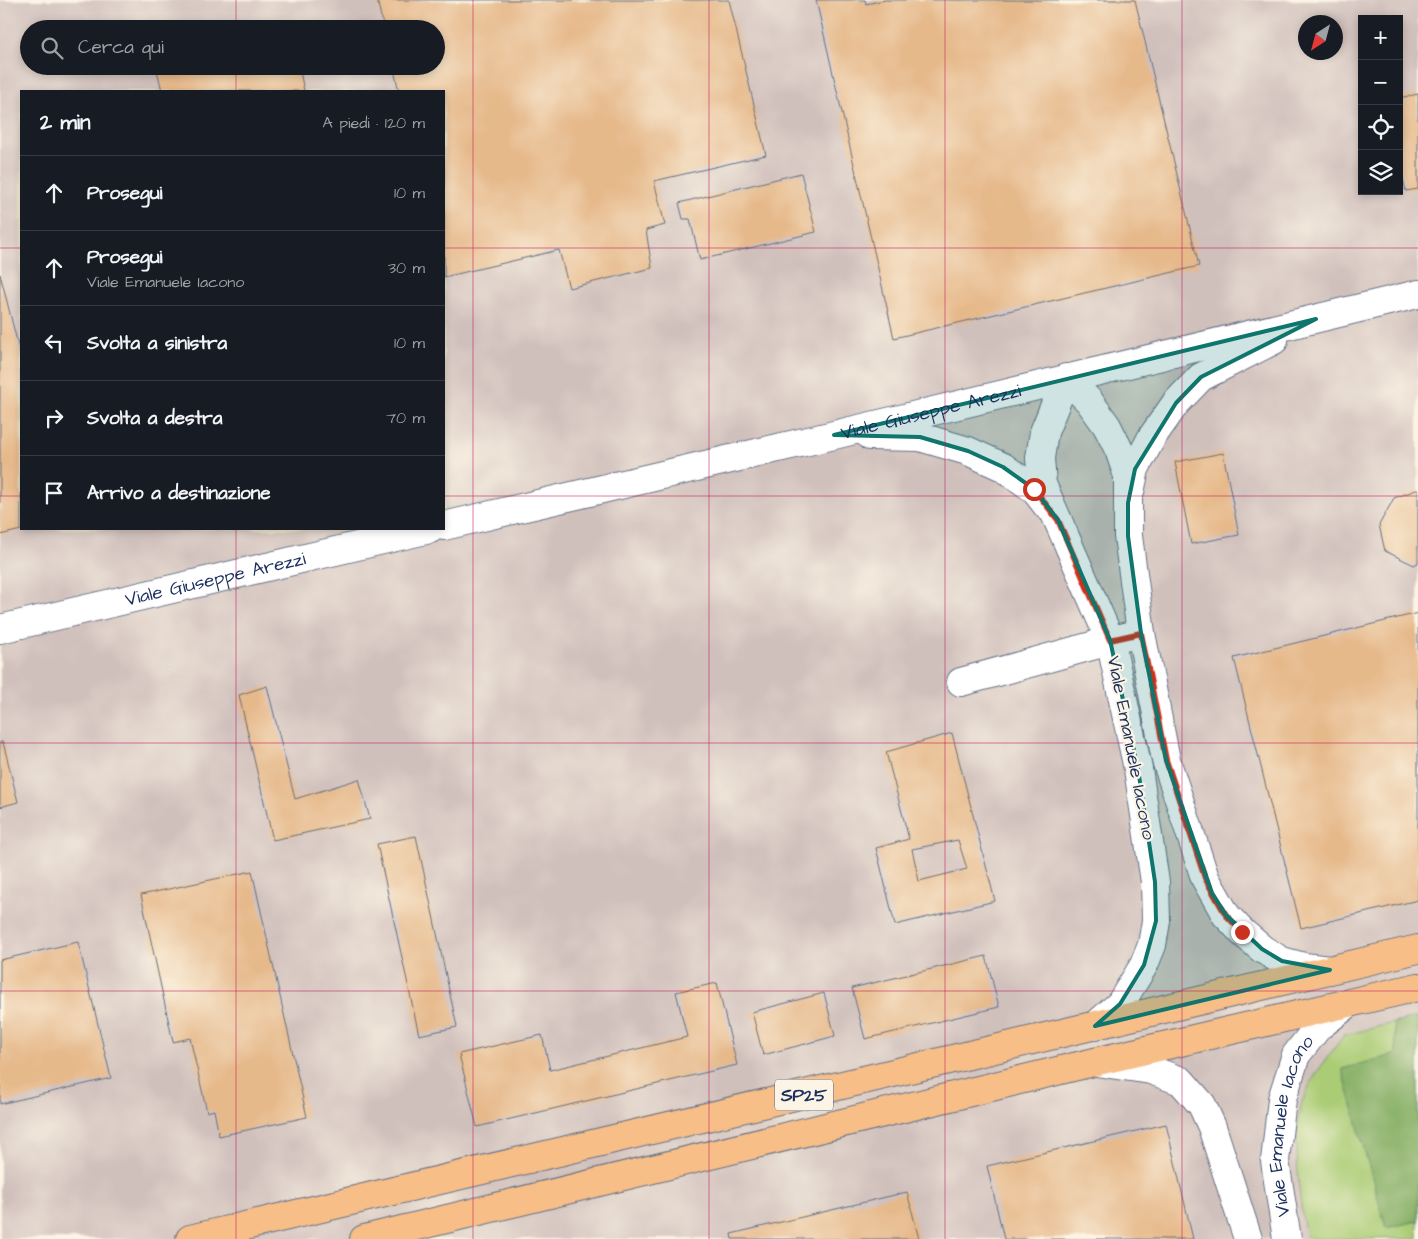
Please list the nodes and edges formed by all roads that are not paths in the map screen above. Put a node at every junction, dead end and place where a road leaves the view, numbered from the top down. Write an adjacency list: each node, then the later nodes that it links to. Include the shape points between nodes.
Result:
1 (1418, 294): 2 (street, Viale Giuseppe Arezzi)
2 (1316, 318): 3 (street, Viale Giuseppe Arezzi); 5 (street, via 1201,377 1176,403 1152,437 1135,469)
3 (1066, 378): 4 (street, Viale Giuseppe Arezzi); 5 (street, via 1107,426 1119,450 1128,476); 6 (street, Viale Emanuele Iacono, via 1044,432 1040,458 1042,484)
4 (834, 435): 6 (street, via 920,437 968,451 1003,467 1034,489); 7 (street, Viale Giuseppe Arezzi)
5 (1128, 503): 10 (street, via 1128,536)
6 (1058, 520): 11 (street, Viale Emanuele Iacono)
7 (445, 526)
8 (426, 530): 9 (street, Viale Giuseppe Arezzi)
9 (0, 629)
10 (1141, 633): 11 (street); 14 (street, via 1166,760 1212,893 1226,915 1262,950 1282,961)
11 (1110, 640): 12 (street); 17 (street, Viale Emanuele Iacono, via 1150,837 1156,920 1152,944 1134,985 1120,1004)
12 (961, 682)
13 (1418, 949): 14 (main road, SP25)
14 (1330, 970): 17 (main road, SP25)
15 (1418, 987): 16 (main road, SP25)
16 (1348, 1004): 18 (main road, SP25); 22 (street, Viale Emanuele Iacono, via 1318,1027 1296,1055 1282,1099 1275,1161)
17 (1095, 1026): 19 (main road, SP25)
18 (1094, 1062): 20 (main road, SP25); 21 (street, via 1151,1070 1181,1081 1202,1105)
19 (190, 1239)
20 (364, 1239)
21 (1248, 1239)
22 (1288, 1239)

